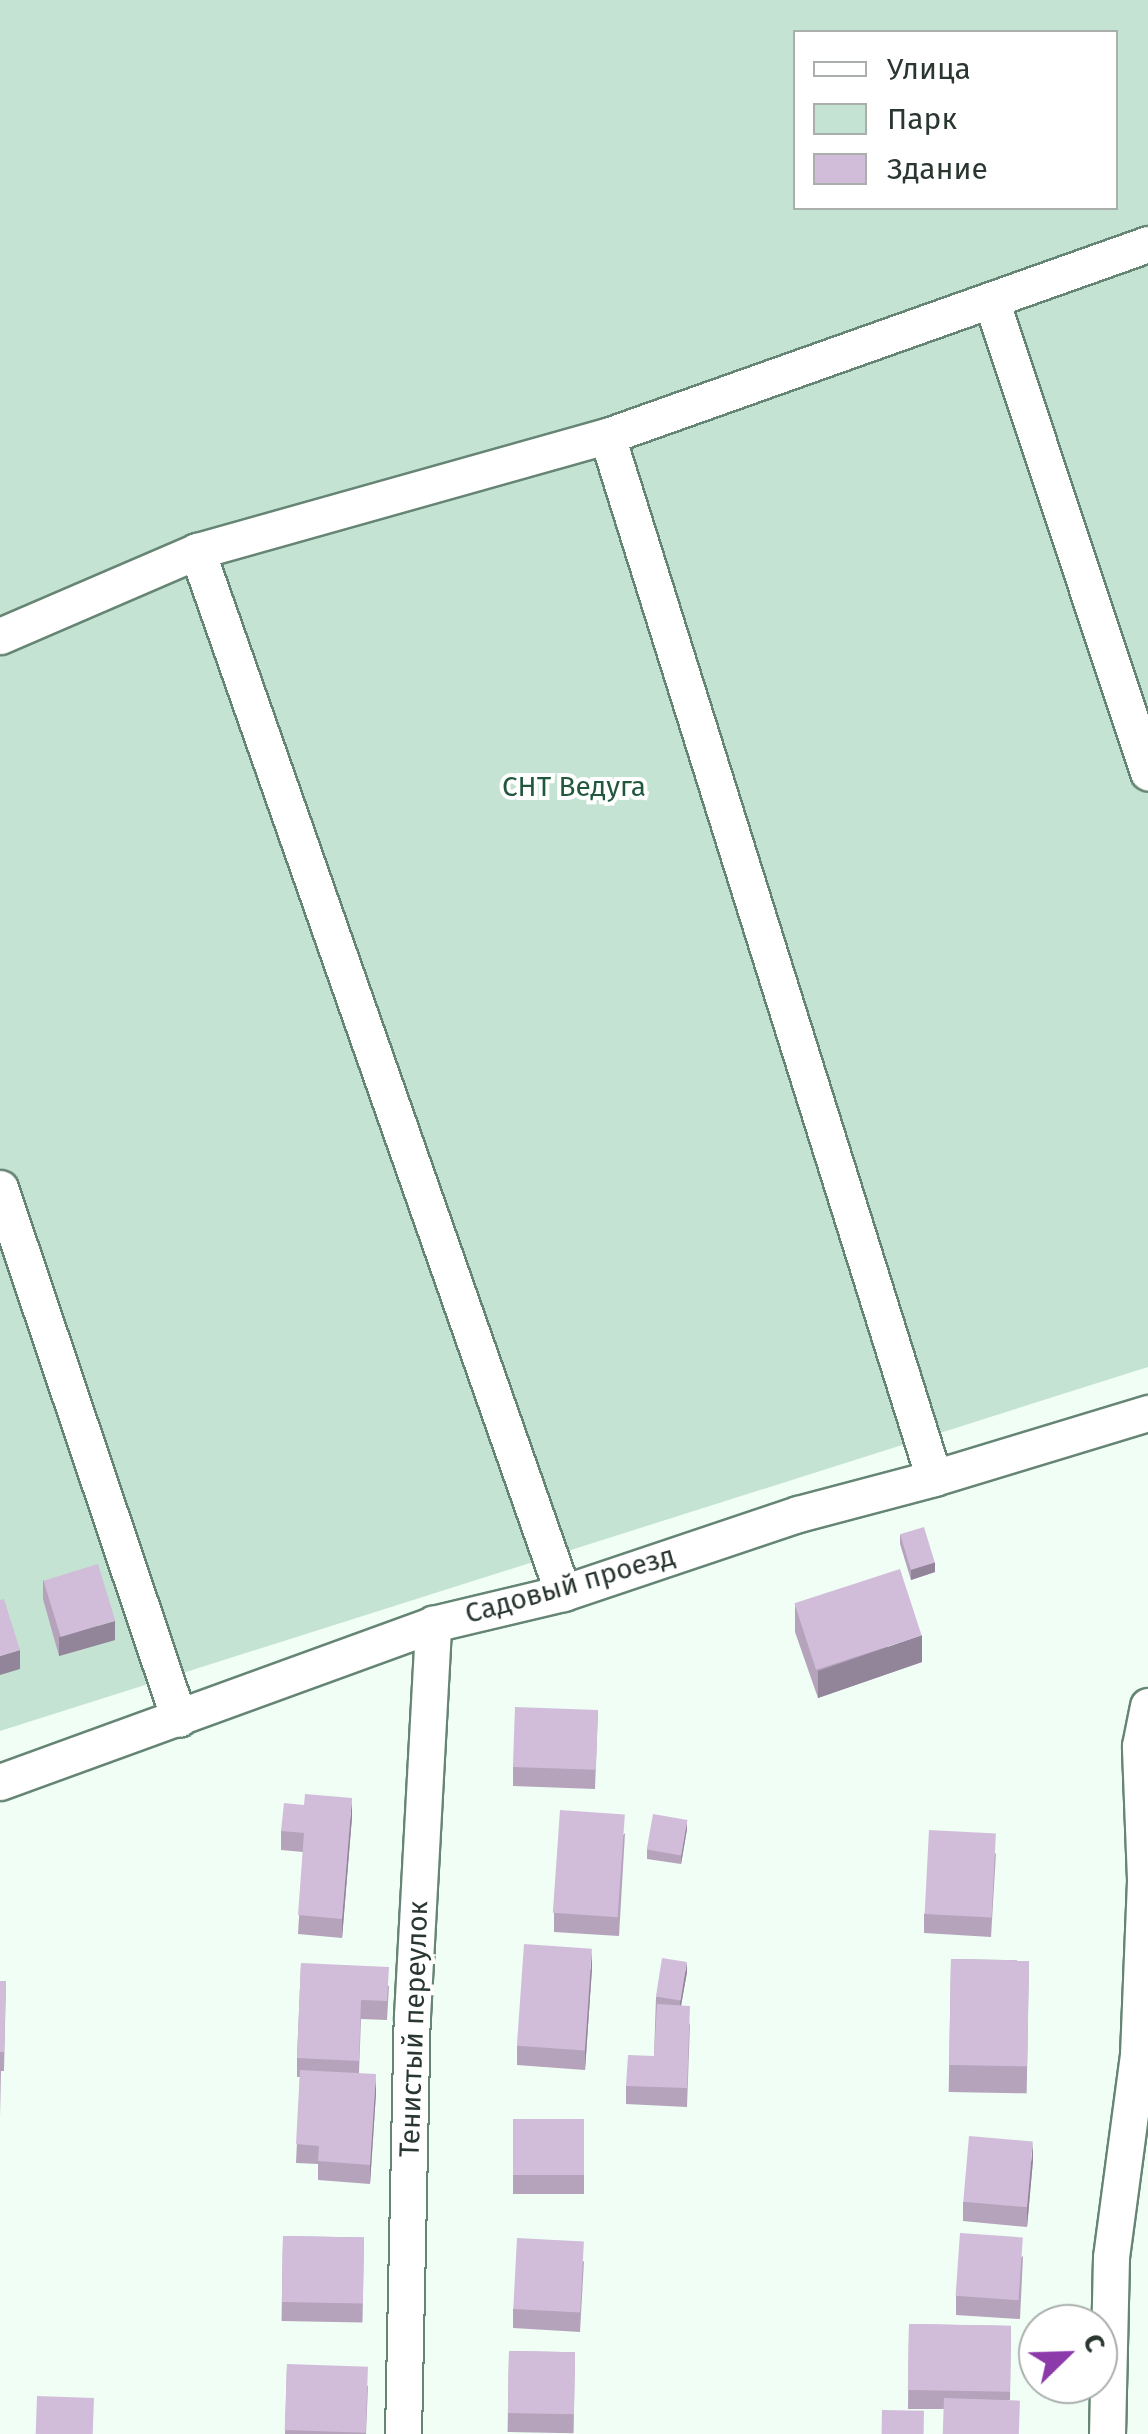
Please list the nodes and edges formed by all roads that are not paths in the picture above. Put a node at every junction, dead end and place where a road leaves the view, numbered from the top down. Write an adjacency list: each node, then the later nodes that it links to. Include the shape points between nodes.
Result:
1 (1148, 244): 2 (street)
2 (990, 300): 3 (street); 6 (street)
3 (607, 436): 4 (street); 9 (street)
4 (197, 551): 5 (street); 10 (street)
5 (0, 636)
6 (1148, 773)
7 (0, 1188): 13 (street)
8 (1148, 1414): 9 (street, Садовый проезд)
9 (934, 1478): 10 (street, Садовый проезд, via 798,1514)
10 (563, 1593): 11 (street, Садовый проезд)
11 (433, 1624): 13 (street, Садовый проезд); 15 (street, Тенистый переулок, via 412,2016)
12 (1148, 1706): 16 (street, via 1140,1746 1145,1879 1138,2055 1111,2257)
13 (179, 1718): 14 (street, Садовый проезд)
14 (0, 1782)
15 (403, 2434)
16 (1107, 2434)

